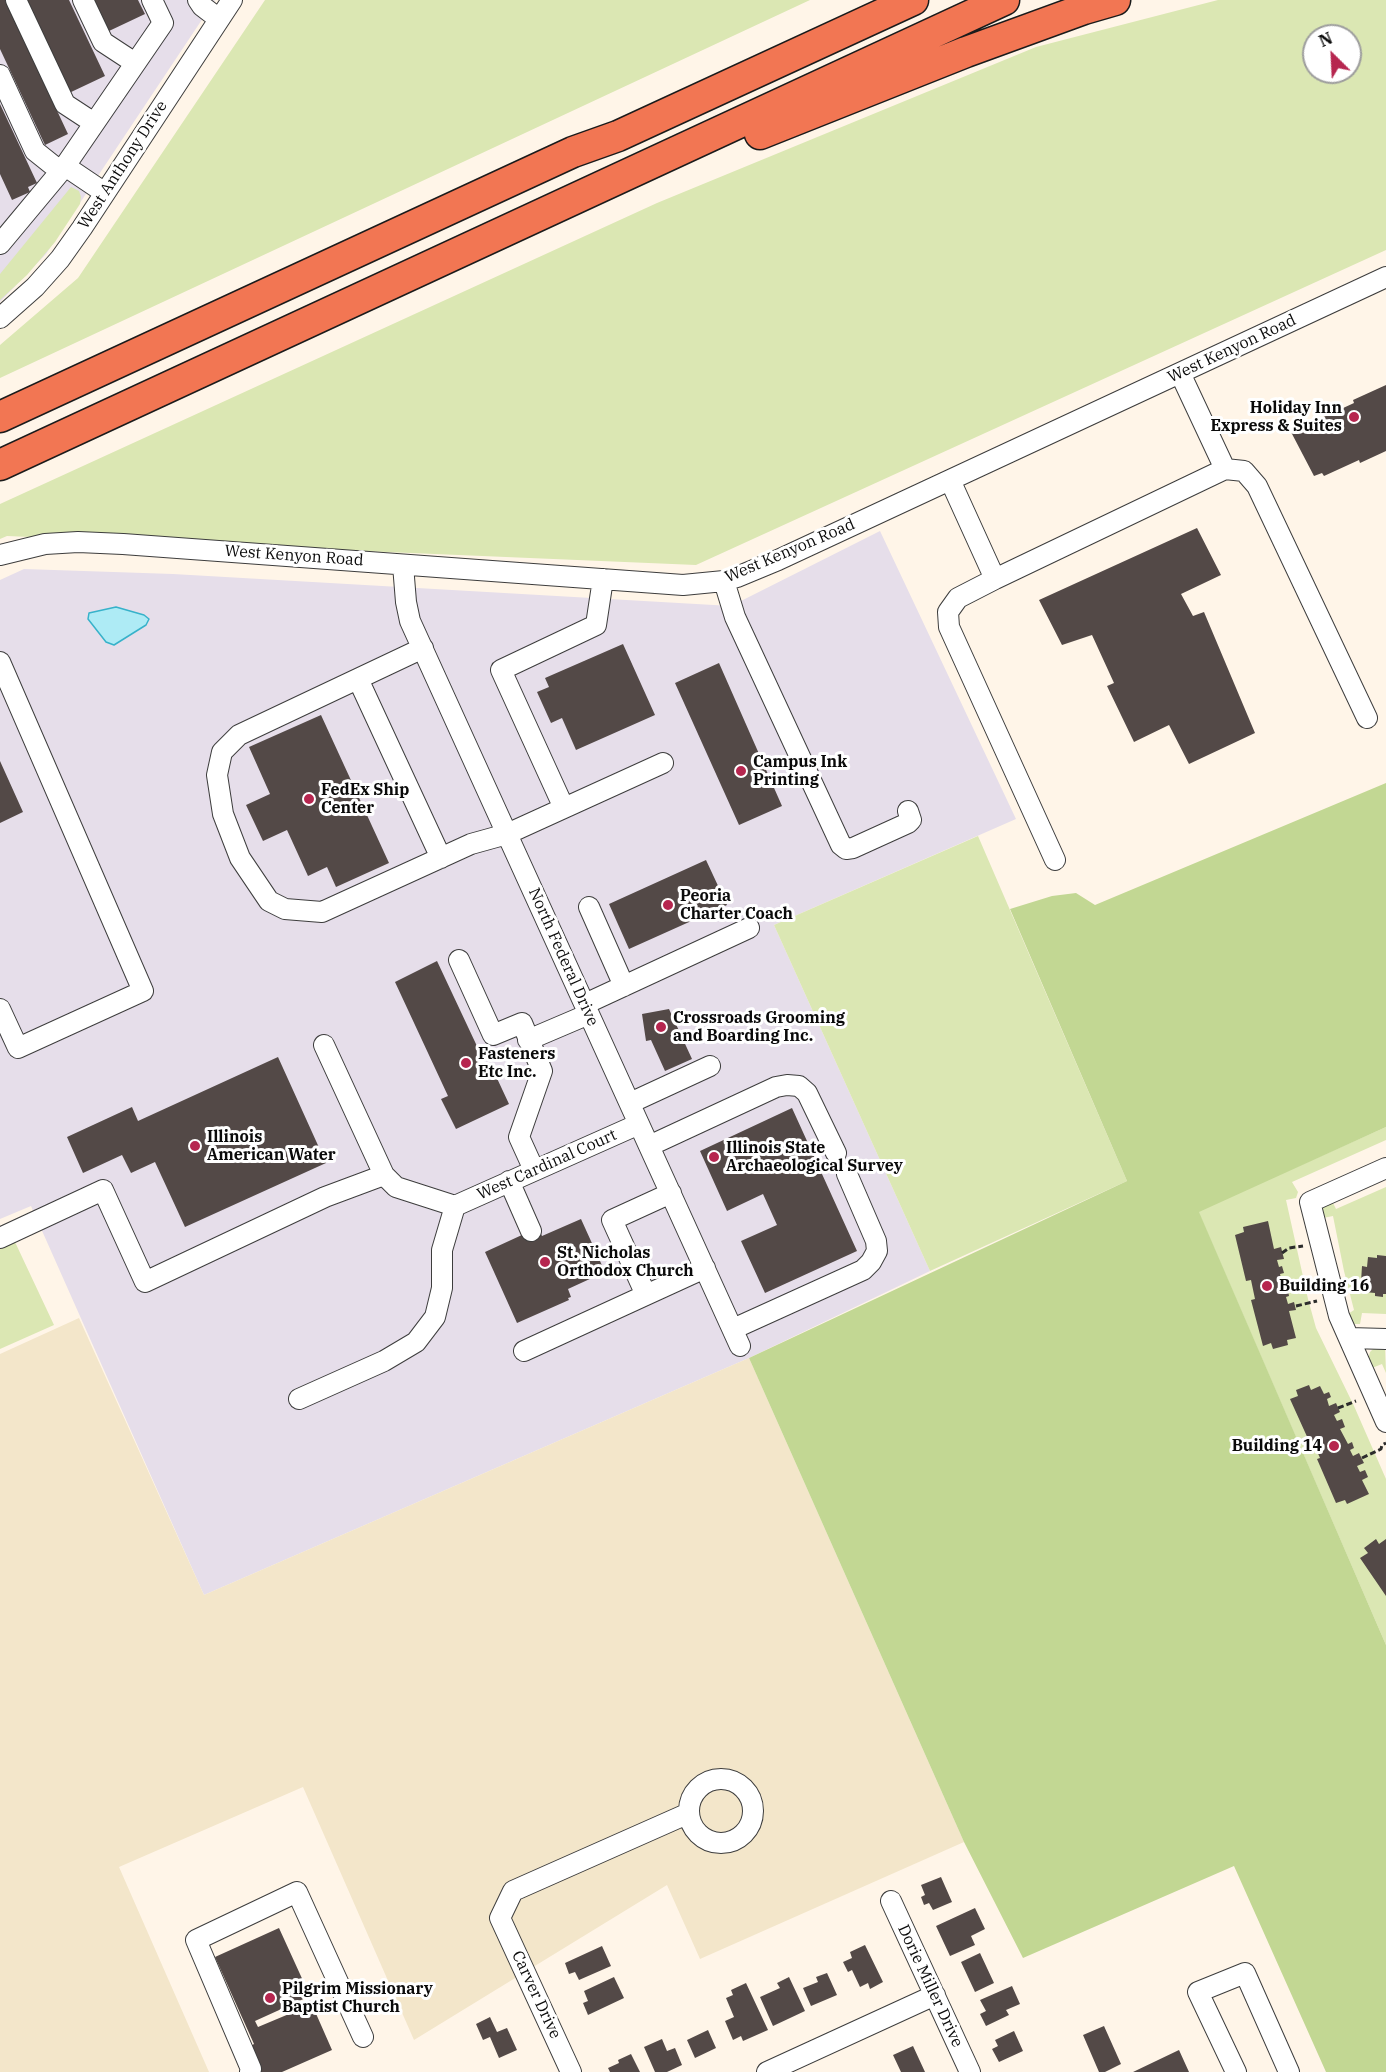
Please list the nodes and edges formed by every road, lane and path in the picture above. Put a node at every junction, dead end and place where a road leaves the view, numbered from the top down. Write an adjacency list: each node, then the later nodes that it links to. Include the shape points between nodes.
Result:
1 (16, 0): 13 (street, via 65,104)
2 (83, 0): 11 (street, via 103,42)
3 (152, 0): 11 (street, via 163,23)
4 (198, 0): 10 (street)
5 (232, 0): 10 (street, West Anthony Drive)
6 (864, 0): 14 (highway, via 606,127)
7 (913, 0): 14 (highway, via 618,136)
8 (1004, 0): 19 (highway)
9 (1115, 0): 19 (highway, via 966,52 654,179)
10 (219, 20): 16 (street, West Anthony Drive)
11 (135, 63): 13 (street)
12 (0, 75): 15 (street, via 36,151)
13 (94, 123): 15 (street)
14 (573, 152): 23 (highway)
15 (63, 169): 16 (street); 17 (street)
16 (105, 194): 21 (street, West Anthony Drive, via 60,259)
17 (7, 221): 18 (street)
18 (0, 244)
19 (469, 247): 24 (highway)
20 (1386, 277): 22 (street, West Kenyon Road)
21 (0, 318)
22 (1180, 373): 25 (street); 26 (street, West Kenyon Road)
23 (0, 417)
24 (0, 465)
25 (1225, 469): 30 (street); 35 (street, via 1244,471 1257,486)
26 (950, 480): 30 (street); 31 (street, West Kenyon Road, via 777,560)
27 (0, 555): 28 (street, West Kenyon Road, via 45,544 78,542)
28 (404, 564): 29 (street, West Kenyon Road); 32 (street, North Federal Drive, via 410,621)
29 (603, 579): 31 (street, West Kenyon Road, via 682,585); 37 (street, via 596,626 501,670)
30 (995, 579): 41 (street, via 958,598 948,612 949,627)
31 (724, 580): 38 (street, via 735,617 841,845 853,848 908,823)
32 (423, 648): 34 (street); 39 (street, North Federal Drive)
33 (0, 662): 46 (street, via 143,991 18,1048)
34 (358, 679): 40 (street); 40 (street, via 239,735 222,752 218,785 223,814 240,858 269,901 285,909 322,912)
35 (1367, 718)
36 (663, 763): 37 (street)
37 (564, 808): 39 (street)
38 (908, 811)
39 (507, 834): 40 (street); 47 (street, North Federal Drive)
40 (441, 858)
41 (1055, 860)
42 (589, 907): 45 (street)
43 (749, 928): 45 (street)
44 (459, 960): 48 (street, via 493,1035 522,1023)
45 (624, 986): 47 (street)
46 (0, 1009)
47 (587, 1009): 48 (street); 51 (street, North Federal Drive)
48 (528, 1040): 56 (street, via 542,1071 519,1137)
49 (324, 1045): 58 (street)
50 (710, 1066): 51 (street)
51 (630, 1103): 52 (street, North Federal Drive)
52 (639, 1124): 53 (street, North Federal Drive); 56 (street, West Cardinal Court)
53 (649, 1146): 54 (street, via 787,1085 799,1086 807,1093); 60 (street, North Federal Drive)
54 (836, 1153)
55 (1386, 1168): 66 (street, via 1310,1202)
56 (534, 1170): 59 (street, West Cardinal Court)
57 (847, 1174): 64 (street, North Federal Drive, via 876,1241 877,1251 863,1270 736,1337)
58 (384, 1175): 61 (street, via 396,1187); 63 (street, via 325,1197 145,1282 103,1190)
59 (509, 1182): 61 (street, West Cardinal Court); 62 (street)
60 (671, 1193): 64 (street, North Federal Drive); 65 (street, via 612,1220)
61 (455, 1206): 69 (street, via 442,1250 442,1288 435,1317 416,1342 384,1361)
62 (531, 1231)
63 (0, 1238)
64 (705, 1268): 65 (street)
65 (646, 1295): 68 (street)
66 (1348, 1338): 67 (street); 70 (street)
67 (1386, 1339)
68 (524, 1351)
69 (299, 1399)
70 (1385, 1418)
71 (1386, 1443): 72 (path)
72 (1362, 1458)
73 (688, 1813): 78 (street, Carver Drive, via 513,1891 500,1918)
74 (891, 1901): 75 (street, Dorie Miller Drive)
75 (934, 1995): 79 (street); 80 (street, Dorie Miller Drive)
76 (363, 2037): 77 (street, via 297,1892 196,1940)
77 (250, 2072)
78 (572, 2072)
79 (767, 2072)
80 (970, 2072)
81 (1236, 2072): 82 (street, via 1198,1992 1245,1972)
82 (1289, 2072)

